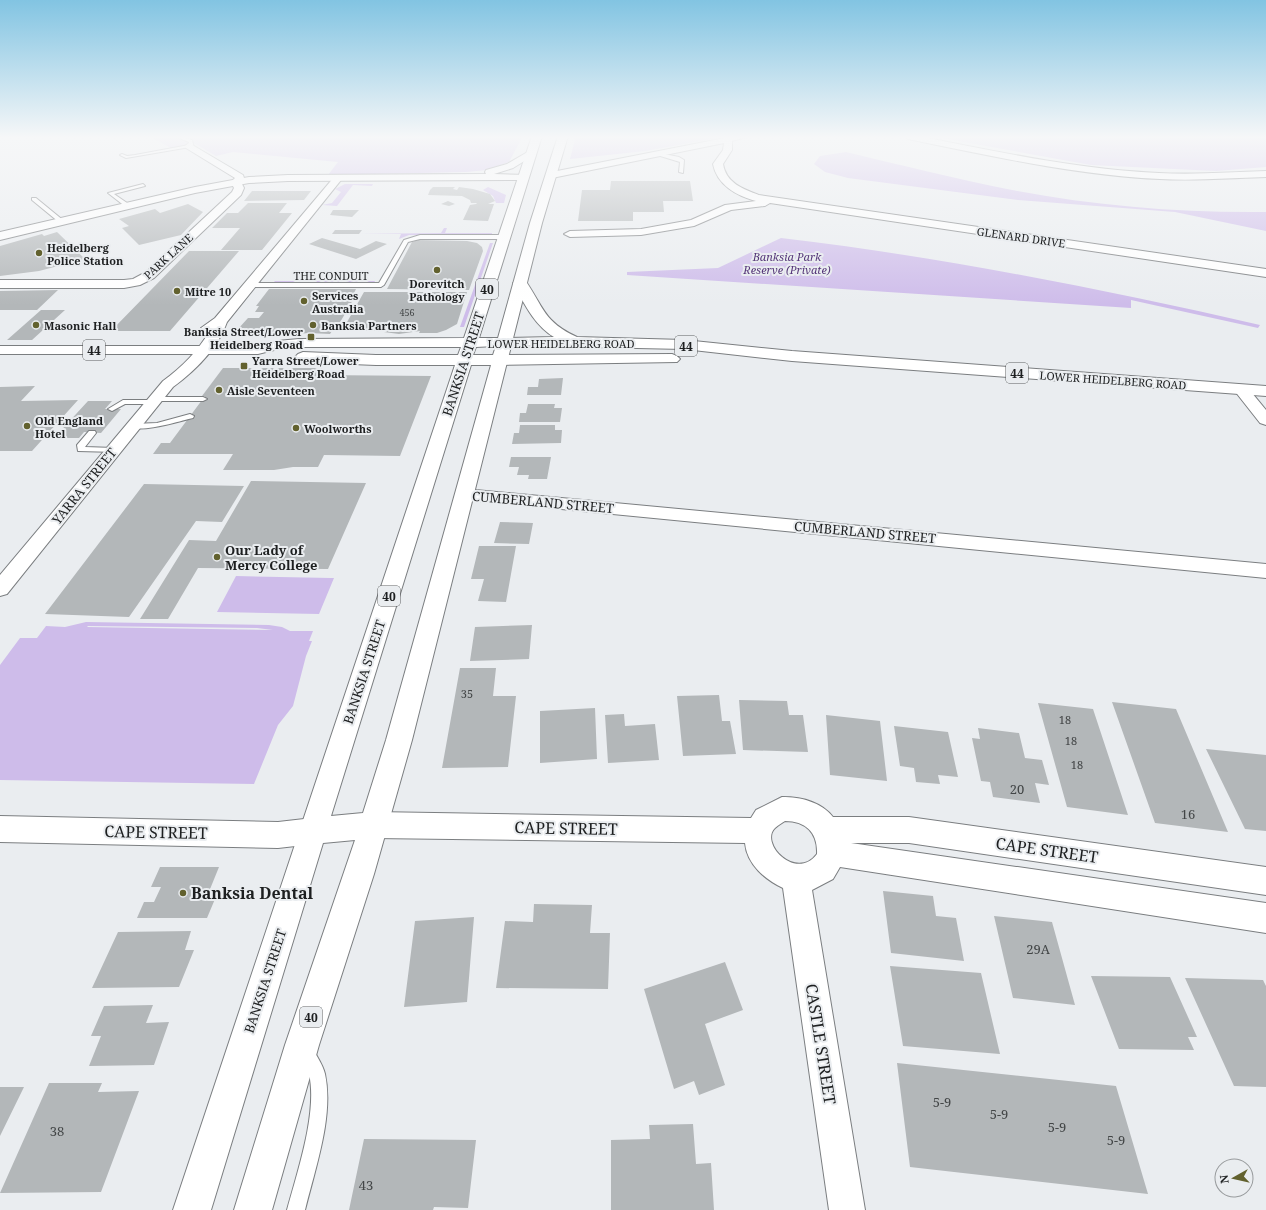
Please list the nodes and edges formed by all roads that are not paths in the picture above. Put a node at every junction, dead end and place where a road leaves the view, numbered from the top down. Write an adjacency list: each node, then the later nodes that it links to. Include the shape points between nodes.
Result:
1 (112, 192): 13 (lane, via 110,193)
2 (190, 192): 13 (main road)
3 (237, 192): 21 (street, PARK LANE, via 150,275 140,281 119,284)
4 (326, 192): 22 (street, YARRA STREET)
5 (514, 192): 10 (main road)
6 (519, 192): 10 (main road, BANKSIA STREET / 40)
7 (546, 192): 20 (main road, 40)
8 (733, 192): 14 (street)
9 (743, 192): 12 (street, GLENARD DRIVE)
10 (518, 196): 18 (main road, BANKSIA STREET / 40)
11 (34, 198): 15 (lane)
12 (776, 202): 14 (street, GLENARD DRIVE); 19 (street, GLENARD DRIVE)
13 (128, 206): 15 (main road)
14 (729, 207): 16 (street, GLENARD DRIVE, via 694,223 641,232)
15 (62, 222): 17 (main road)
16 (570, 234)
17 (0, 236)
18 (504, 236): 22 (lane, THE CONDUIT, via 411,238 406,241 382,285); 29 (main road, BANKSIA STREET / 40)
19 (1266, 273)
20 (520, 283): 24 (main road, via 548,328 560,336); 25 (main road, 40)
21 (0, 284)
22 (250, 285): 23 (street, YARRA STREET)
23 (220, 321): 27 (street, YARRA STREET, via 207,329); 28 (street, YARRA STREET)
24 (579, 341): 25 (main road, LOWER HEIDELBERG ROAD / 44); 30 (main road, LOWER HEIDELBERG ROAD / 44, via 727,349)
25 (504, 342): 29 (main road, LOWER HEIDELBERG ROAD / 44); 31 (main road, 40)
26 (0, 350): 27 (main road, LOWER HEIDELBERG ROAD / 44)
27 (188, 350): 28 (main road, LOWER HEIDELBERG ROAD / 44); 32 (street, YARRA STREET, via 176,366)
28 (203, 350): 29 (main road, LOWER HEIDELBERG ROAD / 44, via 258,350 280,356 319,358); 32 (street, YARRA STREET, via 185,372)
29 (467, 351): 31 (main road, LOWER HEIDELBERG ROAD / 44); 48 (main road, BANKSIA STREET / 40)
30 (792, 356): 31 (main road, LOWER HEIDELBERG ROAD / 44); 33 (main road, LOWER HEIDELBERG ROAD / 44)
31 (500, 360): 43 (main road, 40)
32 (168, 384): 36 (street, YARRA STREET)
33 (1242, 390): 34 (main road, LOWER HEIDELBERG ROAD / 44); 39 (street)
34 (1266, 391)
35 (203, 399): 36 (lane)
36 (155, 400): 37 (lane, via 123,402); 40 (street, YARRA STREET)
37 (112, 409)
38 (190, 416): 40 (lane, via 157,425)
39 (1266, 420)
40 (133, 426): 42 (street, YARRA STREET)
41 (92, 433): 42 (lane, via 81,449)
42 (114, 450): 45 (street, YARRA STREET)
43 (465, 495): 44 (street, CUMBERLAND STREET); 46 (main road, 40)
44 (1266, 571)
45 (0, 589)
46 (374, 825): 48 (main road, CAPE STREET); 49 (street, CAPE STREET); 54 (main road, 40)
47 (0, 829): 48 (main road, CAPE STREET, via 278,835)
48 (313, 831): 55 (main road, BANKSIA STREET / 40)
49 (759, 831): 50 (street, via 763,821 771,813 782,809 795,809 818,819); 51 (street, via 757,841 766,861 784,876)
50 (829, 841): 51 (street, via 828,864 820,873 809,878); 52 (street, CAPE STREET, via 909,830); 53 (street)
51 (796, 878): 58 (street, CASTLE STREET)
52 (1266, 881)
53 (1266, 918)
54 (302, 1045): 56 (main road, 40); 57 (lane, via 317,1074 318,1108)
55 (192, 1210)
56 (253, 1210)
57 (296, 1210)
58 (847, 1210)

